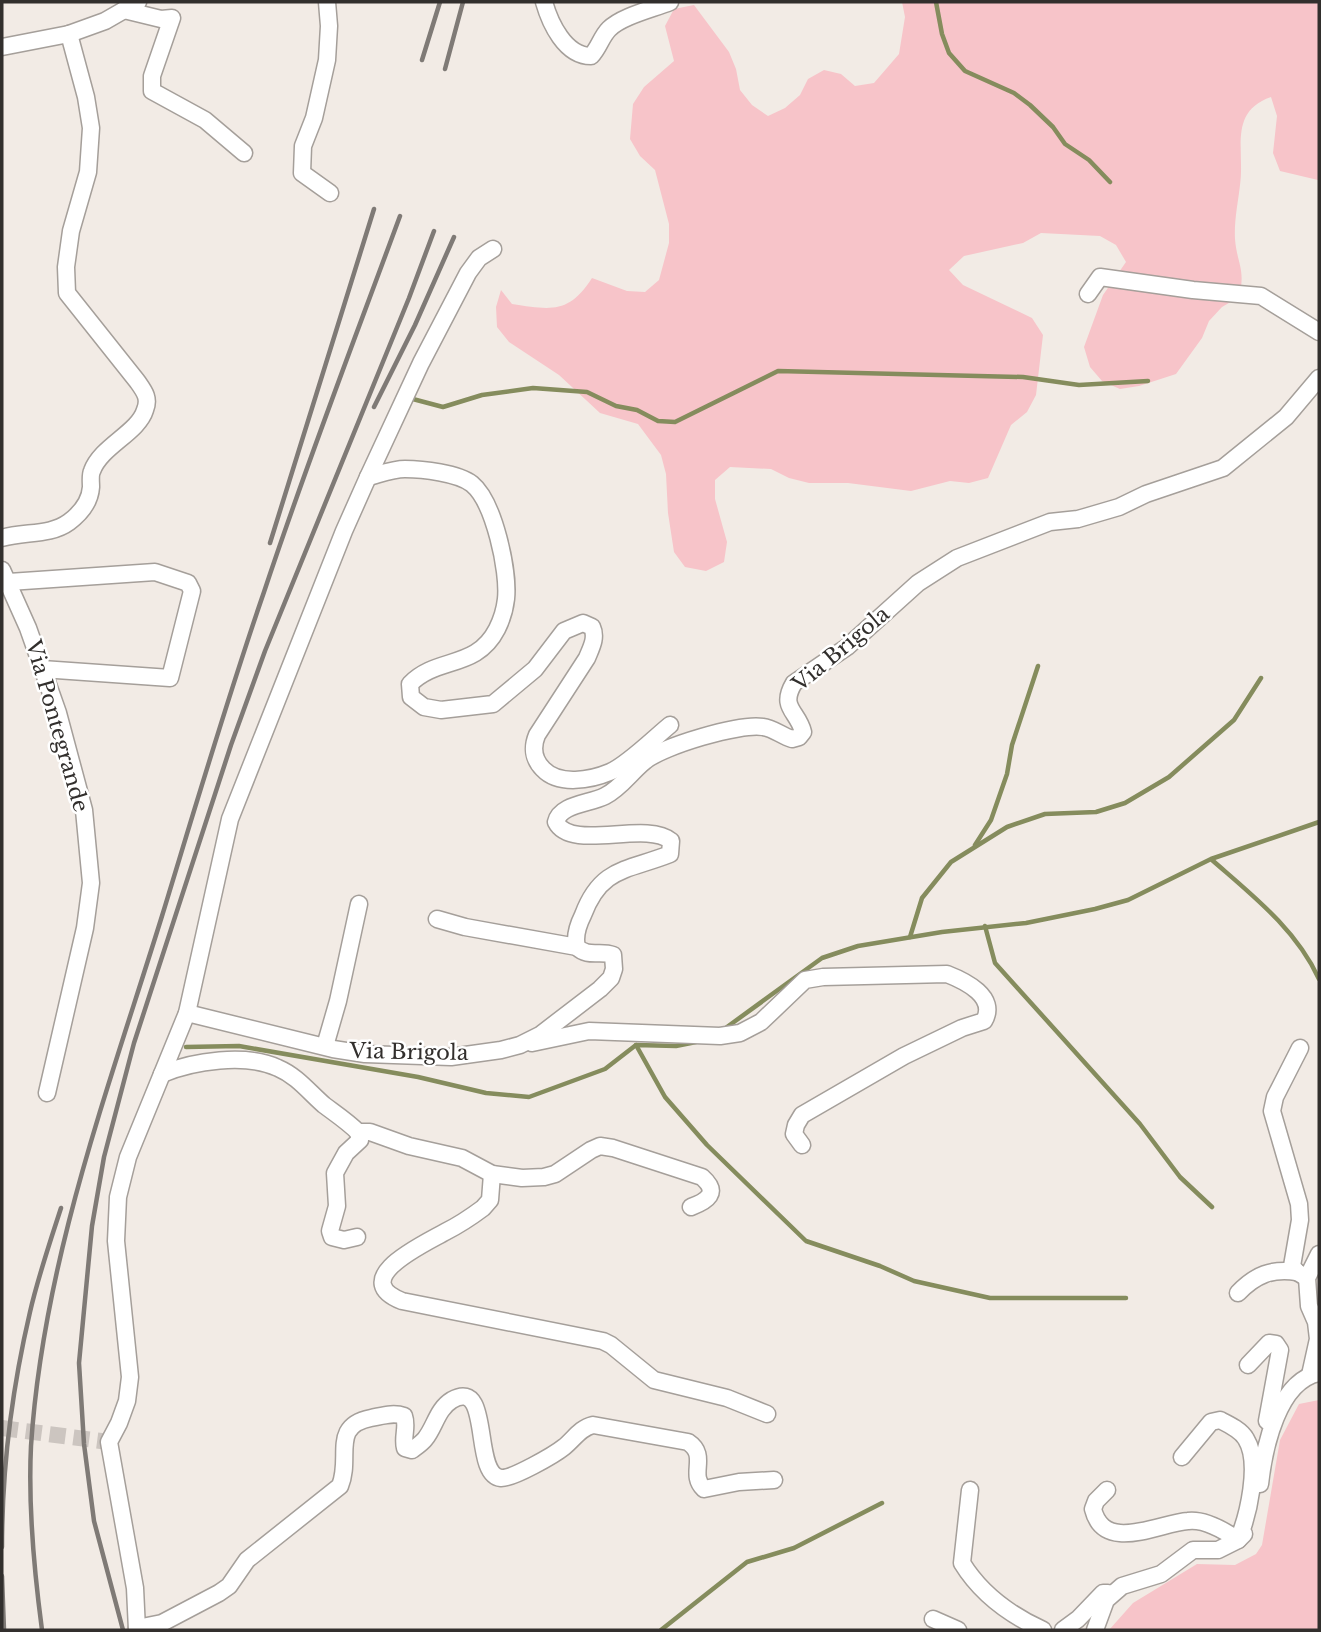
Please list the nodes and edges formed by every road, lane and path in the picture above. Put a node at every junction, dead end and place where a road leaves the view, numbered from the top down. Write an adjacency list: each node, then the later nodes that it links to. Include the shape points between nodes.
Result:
1 (180, 2): 6 (street)
2 (327, 2): 10 (street, via 327,60 303,146 302,173)
3 (544, 2): 4 (street, via 569,49 583,56 597,50 608,30 619,22)
4 (670, 2)
5 (131, 6): 6 (street, via 162,19); 7 (street)
6 (172, 18): 9 (street, via 152,76 152,91 205,120)
7 (69, 34): 8 (street); 16 (street, via 91,128 88,172 71,231 67,293 146,393 147,402 145,413 91,471 86,506 58,529)
8 (2, 47)
9 (244, 153)
10 (330, 193)
11 (493, 248): 15 (street, via 468,273)
12 (1088, 294): 13 (street, via 1100,276 1261,296)
13 (1319, 332)
14 (1319, 378): 22 (street, Via Brigola, via 1286,417 1223,468 1119,507 1050,522 957,558 918,583 847,647 794,683 788,700 802,727 799,737 792,739 760,726 731,728 656,754 607,795 562,810 556,822 565,832 653,834 667,838 672,845 670,854 601,882 580,920)
15 (368, 477): 19 (street, via 402,469 471,483 485,501 503,559 506,598 498,629 467,659 418,676 410,684 416,703 441,710 493,704 535,669 564,631 583,623 595,634 587,658 537,735 533,745 541,767 573,781 612,772); 23 (street, via 230,819)
16 (2, 538)
17 (5, 576): 18 (street, Via Pontegrande); 18 (street, via 155,572 188,583 192,591 170,678)
18 (42, 669): 28 (street, Via Pontegrande, via 84,810 91,883)
19 (670, 725)
20 (359, 904): 25 (street)
21 (437, 919): 22 (street)
22 (577, 947): 24 (street, Via Brigola, via 587,954 612,955 611,978 540,1035)
23 (187, 1013): 25 (street, Via Brigola); 27 (street)
24 (520, 1045): 25 (street, Via Brigola, via 451,1057 365,1054); 30 (street, via 589,1031 740,1033 761,1022 805,980 823,977 947,974 978,991 986,1002 984,1021 904,1056 802,1115 794,1133)
25 (325, 1046)
26 (1300, 1048): 35 (street, via 1272,1111 1299,1204 1292,1266)
27 (162, 1074): 29 (street, via 213,1061 276,1066); 48 (street, via 128,1157 118,1197 116,1241 130,1377 127,1401 109,1442 135,1588)
28 (47, 1093)
29 (358, 1132): 31 (street, via 461,1158); 33 (street, via 360,1140 335,1173 337,1206 330,1231 338,1239)
30 (802, 1145)
31 (492, 1174): 32 (street, via 544,1177 600,1146 613,1148 702,1177 710,1196); 39 (street, via 490,1200 400,1258 384,1278 387,1294 402,1301 603,1341 654,1380 727,1398)
32 (691, 1207)
33 (356, 1237)
34 (1319, 1254): 35 (street)
35 (1302, 1275): 36 (street, via 1274,1270 1263,1273); 38 (street, via 1316,1322)
36 (1238, 1293)
37 (1248, 1365): 40 (street, via 1269,1343 1280,1350 1267,1423)
38 (1314, 1374): 40 (street, via 1296,1383 1286,1398)
39 (767, 1414)
40 (1268, 1444): 45 (street, via 1252,1525)
41 (1182, 1457): 45 (street, via 1211,1422 1220,1420 1245,1436 1250,1447 1251,1490)
42 (774, 1480): 48 (street, via 704,1489 697,1475 696,1448 688,1443 593,1424 563,1449 514,1475 498,1477 485,1461 476,1408 463,1396 447,1403 425,1440 412,1450 405,1448 404,1416 358,1420 346,1433 345,1475 340,1486 247,1560 229,1586 162,1623)
43 (970, 1490): 50 (street, via 962,1563 1002,1607)
44 (1107, 1490): 45 (street, via 1093,1509 1099,1524 1111,1532 1124,1534 1191,1520)
45 (1238, 1540): 46 (street, via 1218,1550 1192,1550 1161,1574)
46 (1114, 1593): 51 (street, via 1103,1593); 52 (street)
47 (933, 1619): 49 (street)
48 (137, 1630)
49 (958, 1630)
50 (1043, 1630)
51 (1063, 1630)
52 (1095, 1630)

